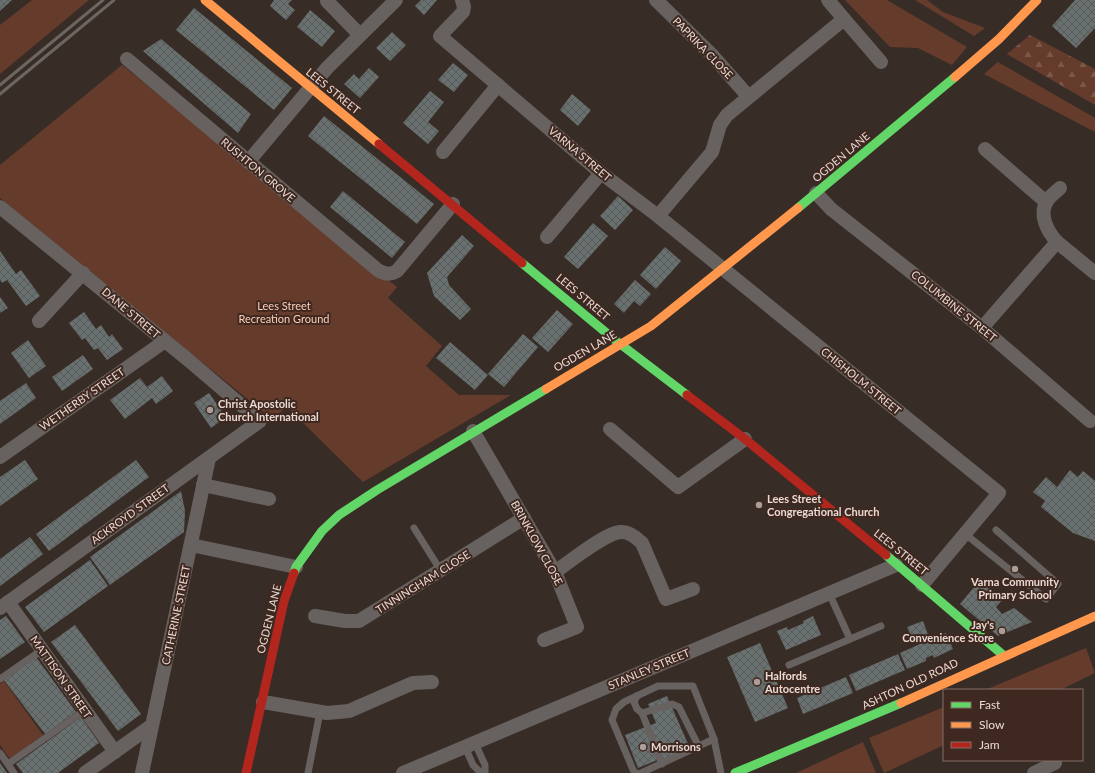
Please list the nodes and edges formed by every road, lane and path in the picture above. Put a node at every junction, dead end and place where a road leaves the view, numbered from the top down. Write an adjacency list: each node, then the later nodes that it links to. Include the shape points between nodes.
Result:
1 (205, 0): 13 (main road, LEES STREET)
2 (396, 0): 9 (street)
3 (462, 0): 12 (street, VARNA STREET, via 463,12 440,36)
4 (656, 0): 14 (street, PAPRIKA CLOSE, via 711,54)
5 (828, 0): 8 (street)
6 (1036, 0): 20 (main road, OGDEN LANE, via 1000,39)
7 (327, 2): 9 (street)
8 (844, 19): 11 (street); 14 (street)
9 (360, 34): 13 (street)
10 (126, 59): 17 (street, RUSHTON GROVE)
11 (881, 62)
12 (498, 85): 16 (street); 18 (street, VARNA STREET)
13 (310, 87): 17 (street); 22 (main road, LEES STREET)
14 (748, 96): 24 (street, via 727,114 720,125 712,152)
15 (985, 149): 21 (street)
16 (443, 152)
17 (248, 162): 22 (street, RUSHTON GROVE, via 385,274 392,274 401,267)
18 (601, 173): 24 (street, VARNA STREET); 25 (street)
19 (1060, 188): 21 (street)
20 (816, 193): 27 (main road, OGDEN LANE); 31 (street, COLUMBINE STREET, via 831,209)
21 (1046, 202): 26 (street, via 1044,219 1049,232)
22 (453, 204): 33 (main road, LEES STREET)
23 (0, 207): 28 (street, DANE STREET)
24 (658, 216): 27 (street, VARNA STREET)
25 (546, 237)
26 (1057, 242): 29 (street); 31 (street)
27 (723, 268): 33 (main road, OGDEN LANE, via 651,326); 46 (street, CHISHOLM STREET, via 999,493)
28 (83, 273): 30 (street); 32 (street, DANE STREET)
29 (1095, 273)
30 (39, 321)
31 (982, 328): 35 (street, COLUMBINE STREET)
32 (165, 341): 34 (street, DANE STREET); 39 (street, WETHERBY STREET)
33 (620, 344): 37 (main road, OGDEN LANE); 38 (main road, LEES STREET)
34 (260, 421): 40 (street, ACKROYD STREET)
35 (1090, 421)
36 (610, 429): 38 (street, via 678,487)
37 (473, 431): 43 (street, BRINKLOW CLOSE); 49 (main road, OGDEN LANE, via 339,514 322,531)
38 (745, 439): 48 (main road, LEES STREET)
39 (0, 457)
40 (209, 458): 41 (street, CATHERINE STREET); 55 (street, ACKROYD STREET)
41 (203, 485): 42 (street); 47 (street, CATHERINE STREET)
42 (269, 499)
43 (524, 518): 50 (street, TINNINGHAM CLOSE); 51 (street, BRINKLOW CLOSE)
44 (414, 528): 50 (lane)
45 (996, 530): 46 (lane, via 1058,584 1046,599)
46 (964, 533): 52 (street)
47 (191, 545): 49 (street); 71 (street, CATHERINE STREET)
48 (896, 565): 52 (main road, LEES STREET); 54 (street, STANLEY STREET)
49 (296, 567): 67 (main road, OGDEN LANE, via 284,601)
50 (441, 571): 56 (street, TINNINGHAM CLOSE, via 359,621)
51 (555, 572): 53 (street, via 603,539 615,533 625,532 642,542 666,599); 60 (street, BRINKLOW CLOSE, via 577,627)
52 (922, 585): 62 (main road, LEES STREET)
53 (693, 589)
54 (829, 593): 59 (lane); 73 (street, STANLEY STREET)
55 (4, 605): 61 (street, MATTISON STREET)
56 (315, 616)
57 (1095, 616): 62 (main road, ASHTON OLD ROAD)
58 (881, 626): 59 (lane)
59 (850, 639): 63 (lane)
60 (544, 640)
61 (42, 650): 64 (lane); 68 (street, MATTISON STREET)
62 (1003, 655): 92 (main road, ASHTON OLD ROAD, via 848,726)
63 (789, 665)
64 (0, 679)
65 (432, 682): 69 (street, via 413,683 349,711)
66 (637, 696): 70 (lane, via 634,702); 72 (lane, via 658,686 693,686); 89 (lane, via 616,709 612,720 634,772)
67 (263, 702): 69 (street); 84 (main road, OGDEN LANE)
68 (85, 710): 75 (street, MATTISON STREET); 78 (lane)
69 (320, 712): 85 (lane)
70 (642, 713): 74 (lane, via 672,704 679,707); 79 (lane)
71 (151, 726): 75 (street); 83 (street, CATHERINE STREET)
72 (714, 739): 74 (lane); 91 (lane)
73 (470, 745): 86 (street, STANLEY STREET); 87 (lane, via 474,765); 88 (lane, via 485,765)
74 (698, 745): 79 (lane)
75 (115, 752): 82 (street)
76 (0, 753): 78 (lane)
77 (1055, 763): 80 (street)
78 (8, 764): 81 (lane)
79 (662, 764): 90 (lane)
80 (1039, 772)
81 (14, 773)
82 (85, 773)
83 (142, 773)
84 (246, 773)
85 (308, 773)
86 (403, 773)
87 (481, 773)
88 (485, 773)
89 (637, 773)
90 (641, 773)
91 (722, 773)
92 (736, 773)

